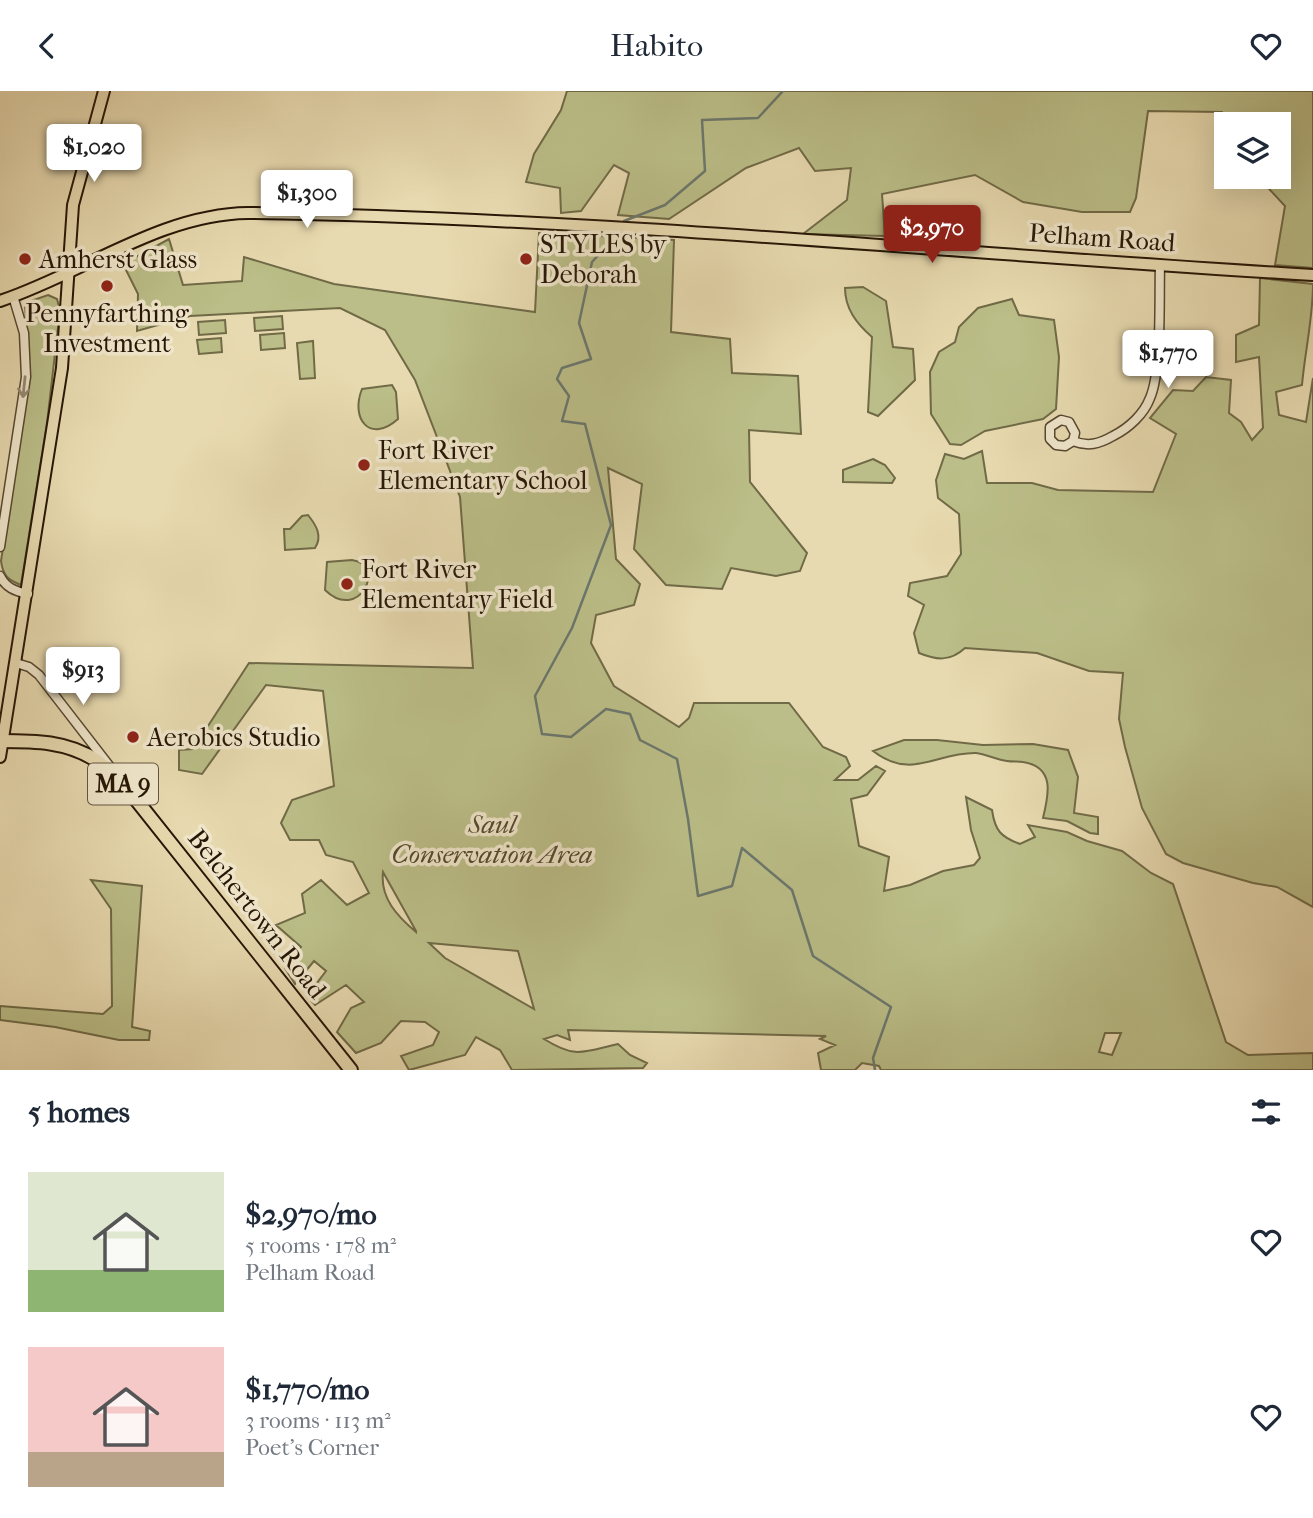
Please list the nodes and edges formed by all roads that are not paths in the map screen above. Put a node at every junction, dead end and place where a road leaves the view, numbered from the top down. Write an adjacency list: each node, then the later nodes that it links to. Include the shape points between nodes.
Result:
1 (104, 91): 3 (main road, via 73,205)
2 (1160, 265): 3 (main road, Pelham Road, via 553,225 225,213 177,224); 4 (main road, Pelham Road); 7 (street, via 1155,383 1147,404 1113,437 1092,445)
3 (68, 274): 5 (main road, Pelham Road); 10 (main road, via 65,346)
4 (1313, 275)
5 (13, 296): 6 (main road, Pelham Road); 8 (street, one-way to 8, via 24,333 26,377)
6 (0, 301)
7 (1073, 441)
8 (0, 547)
9 (0, 576): 10 (street, via 4,584)
10 (28, 594): 11 (main road)
11 (16, 663): 12 (main road); 14 (street, Belchertown Road, via 29,667 45,682)
12 (1, 741): 13 (main road); 14 (highway, Belchertown Road / MA 9, via 73,748)
13 (0, 757)
14 (126, 787): 15 (highway, Belchertown Road / MA 9)
15 (351, 1070)

